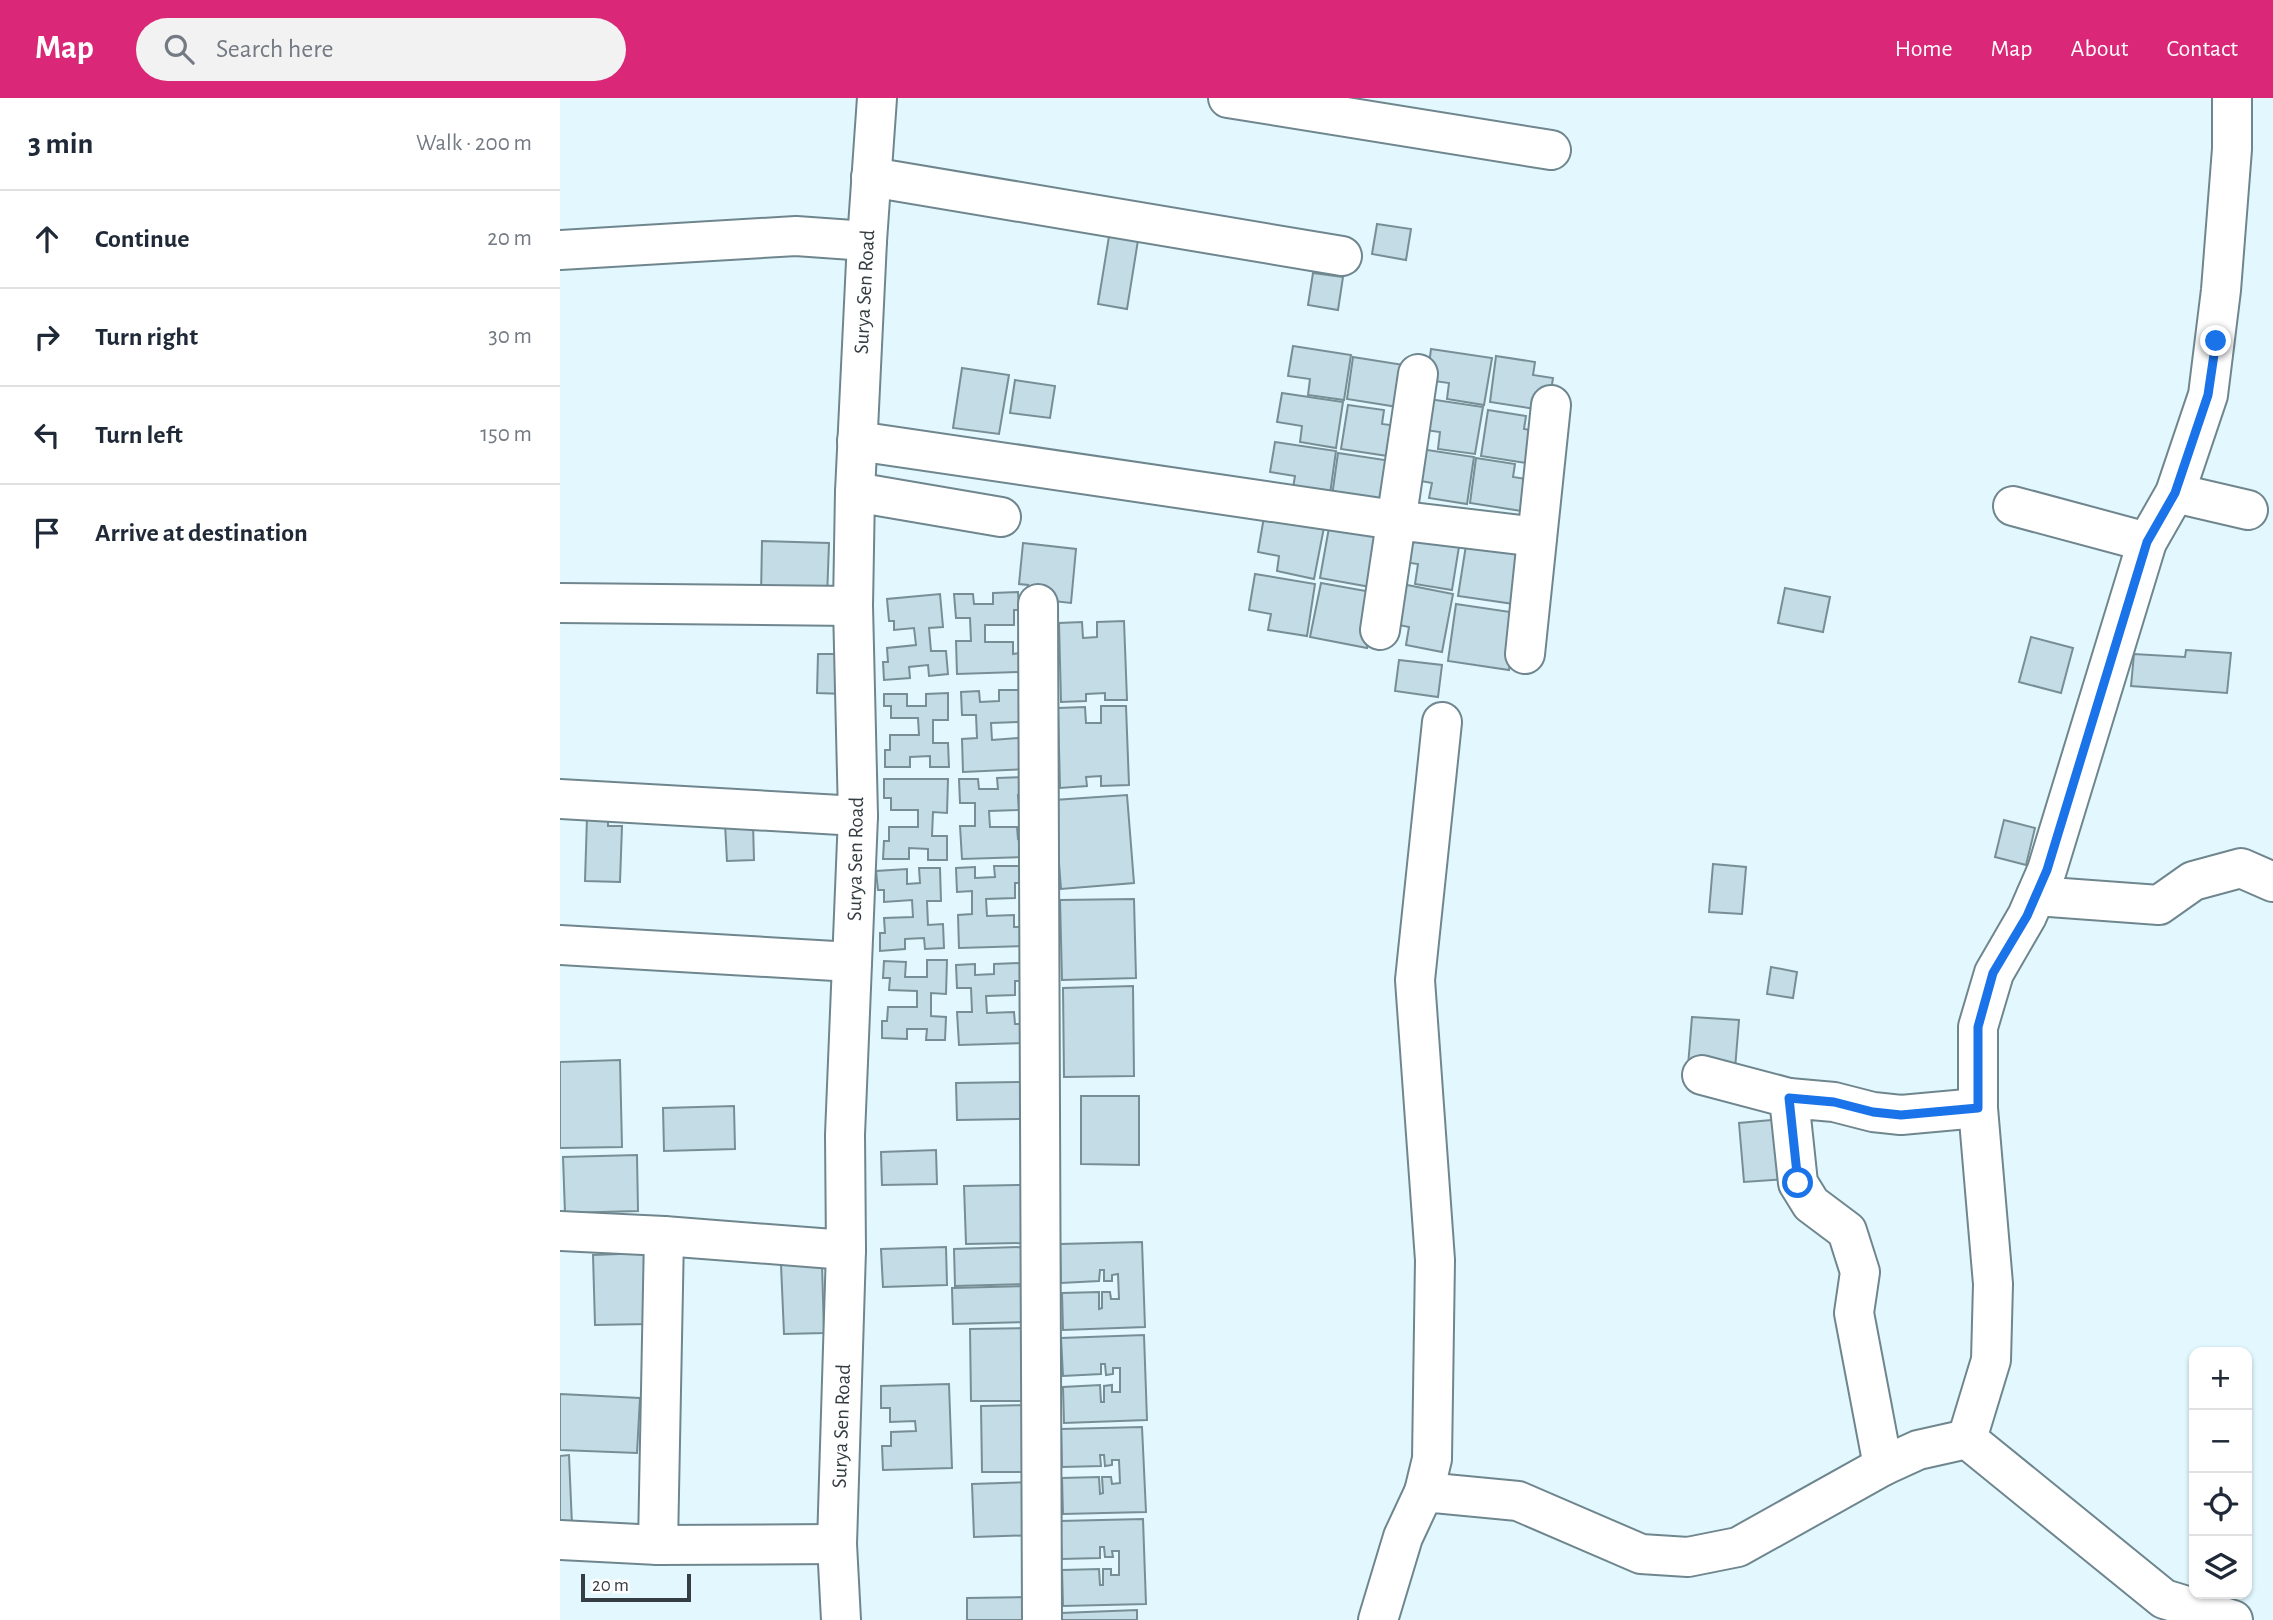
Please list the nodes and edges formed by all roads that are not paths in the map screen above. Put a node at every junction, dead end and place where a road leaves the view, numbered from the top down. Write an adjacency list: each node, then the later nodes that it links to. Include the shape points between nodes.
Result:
1 (877, 98): 5 (street, Surya Sen Road)
2 (1228, 98): 4 (street)
3 (2232, 98): 13 (street, via 2223,264 2208,395)
4 (1551, 150)
5 (871, 177): 6 (street, Surya Sen Road); 8 (street)
6 (866, 241): 7 (street, via 796,236); 11 (street, Surya Sen Road)
7 (560, 250)
8 (1342, 256)
9 (1418, 374): 17 (street)
10 (1551, 405): 18 (street)
11 (857, 441): 12 (street, Surya Sen Road); 17 (street)
12 (855, 492): 16 (street); 22 (street, Surya Sen Road)
13 (2175, 493): 15 (street); 19 (street)
14 (2013, 506): 19 (street)
15 (2248, 510)
16 (1001, 517)
17 (1395, 520): 18 (street); 23 (street)
18 (1537, 537): 24 (street)
19 (2147, 542): 29 (street, via 2061,828)
20 (560, 604): 22 (street)
21 (1038, 604): 46 (street)
22 (853, 606): 27 (street, Surya Sen Road)
23 (1380, 630)
24 (1525, 654)
25 (1442, 722): 40 (street, via 1415,980 1435,1260 1432,1459)
26 (560, 799): 27 (street)
27 (858, 816): 31 (street, Surya Sen Road)
28 (2273, 882): 29 (street, via 2241,868 2193,881 2159,905)
29 (2036, 896): 34 (street, via 1993,973 1978,1027)
30 (560, 945): 31 (street)
31 (852, 962): 37 (street, Surya Sen Road)
32 (1702, 1075): 33 (street)
33 (1789, 1098): 34 (street, via 1901,1115); 39 (street, via 1798,1183 1811,1204 1847,1231 1860,1272 1854,1313)
34 (1978, 1108): 38 (street, via 1993,1284 1991,1360)
35 (560, 1231): 36 (street)
36 (664, 1236): 37 (street); 42 (street)
37 (846, 1250): 43 (street, Surya Sen Road)
38 (1966, 1439): 39 (street, via 1917,1450); 44 (street)
39 (1883, 1466): 40 (street, via 1738,1547 1688,1558 1641,1555 1518,1501)
40 (1424, 1492): 47 (street, via 1402,1537)
41 (560, 1540): 42 (street)
42 (657, 1545): 43 (street)
43 (837, 1545): 45 (street, Surya Sen Road)
44 (2163, 1609): 48 (street)
45 (841, 1620)
46 (1042, 1620)
47 (1378, 1620)
48 (2233, 1620)

